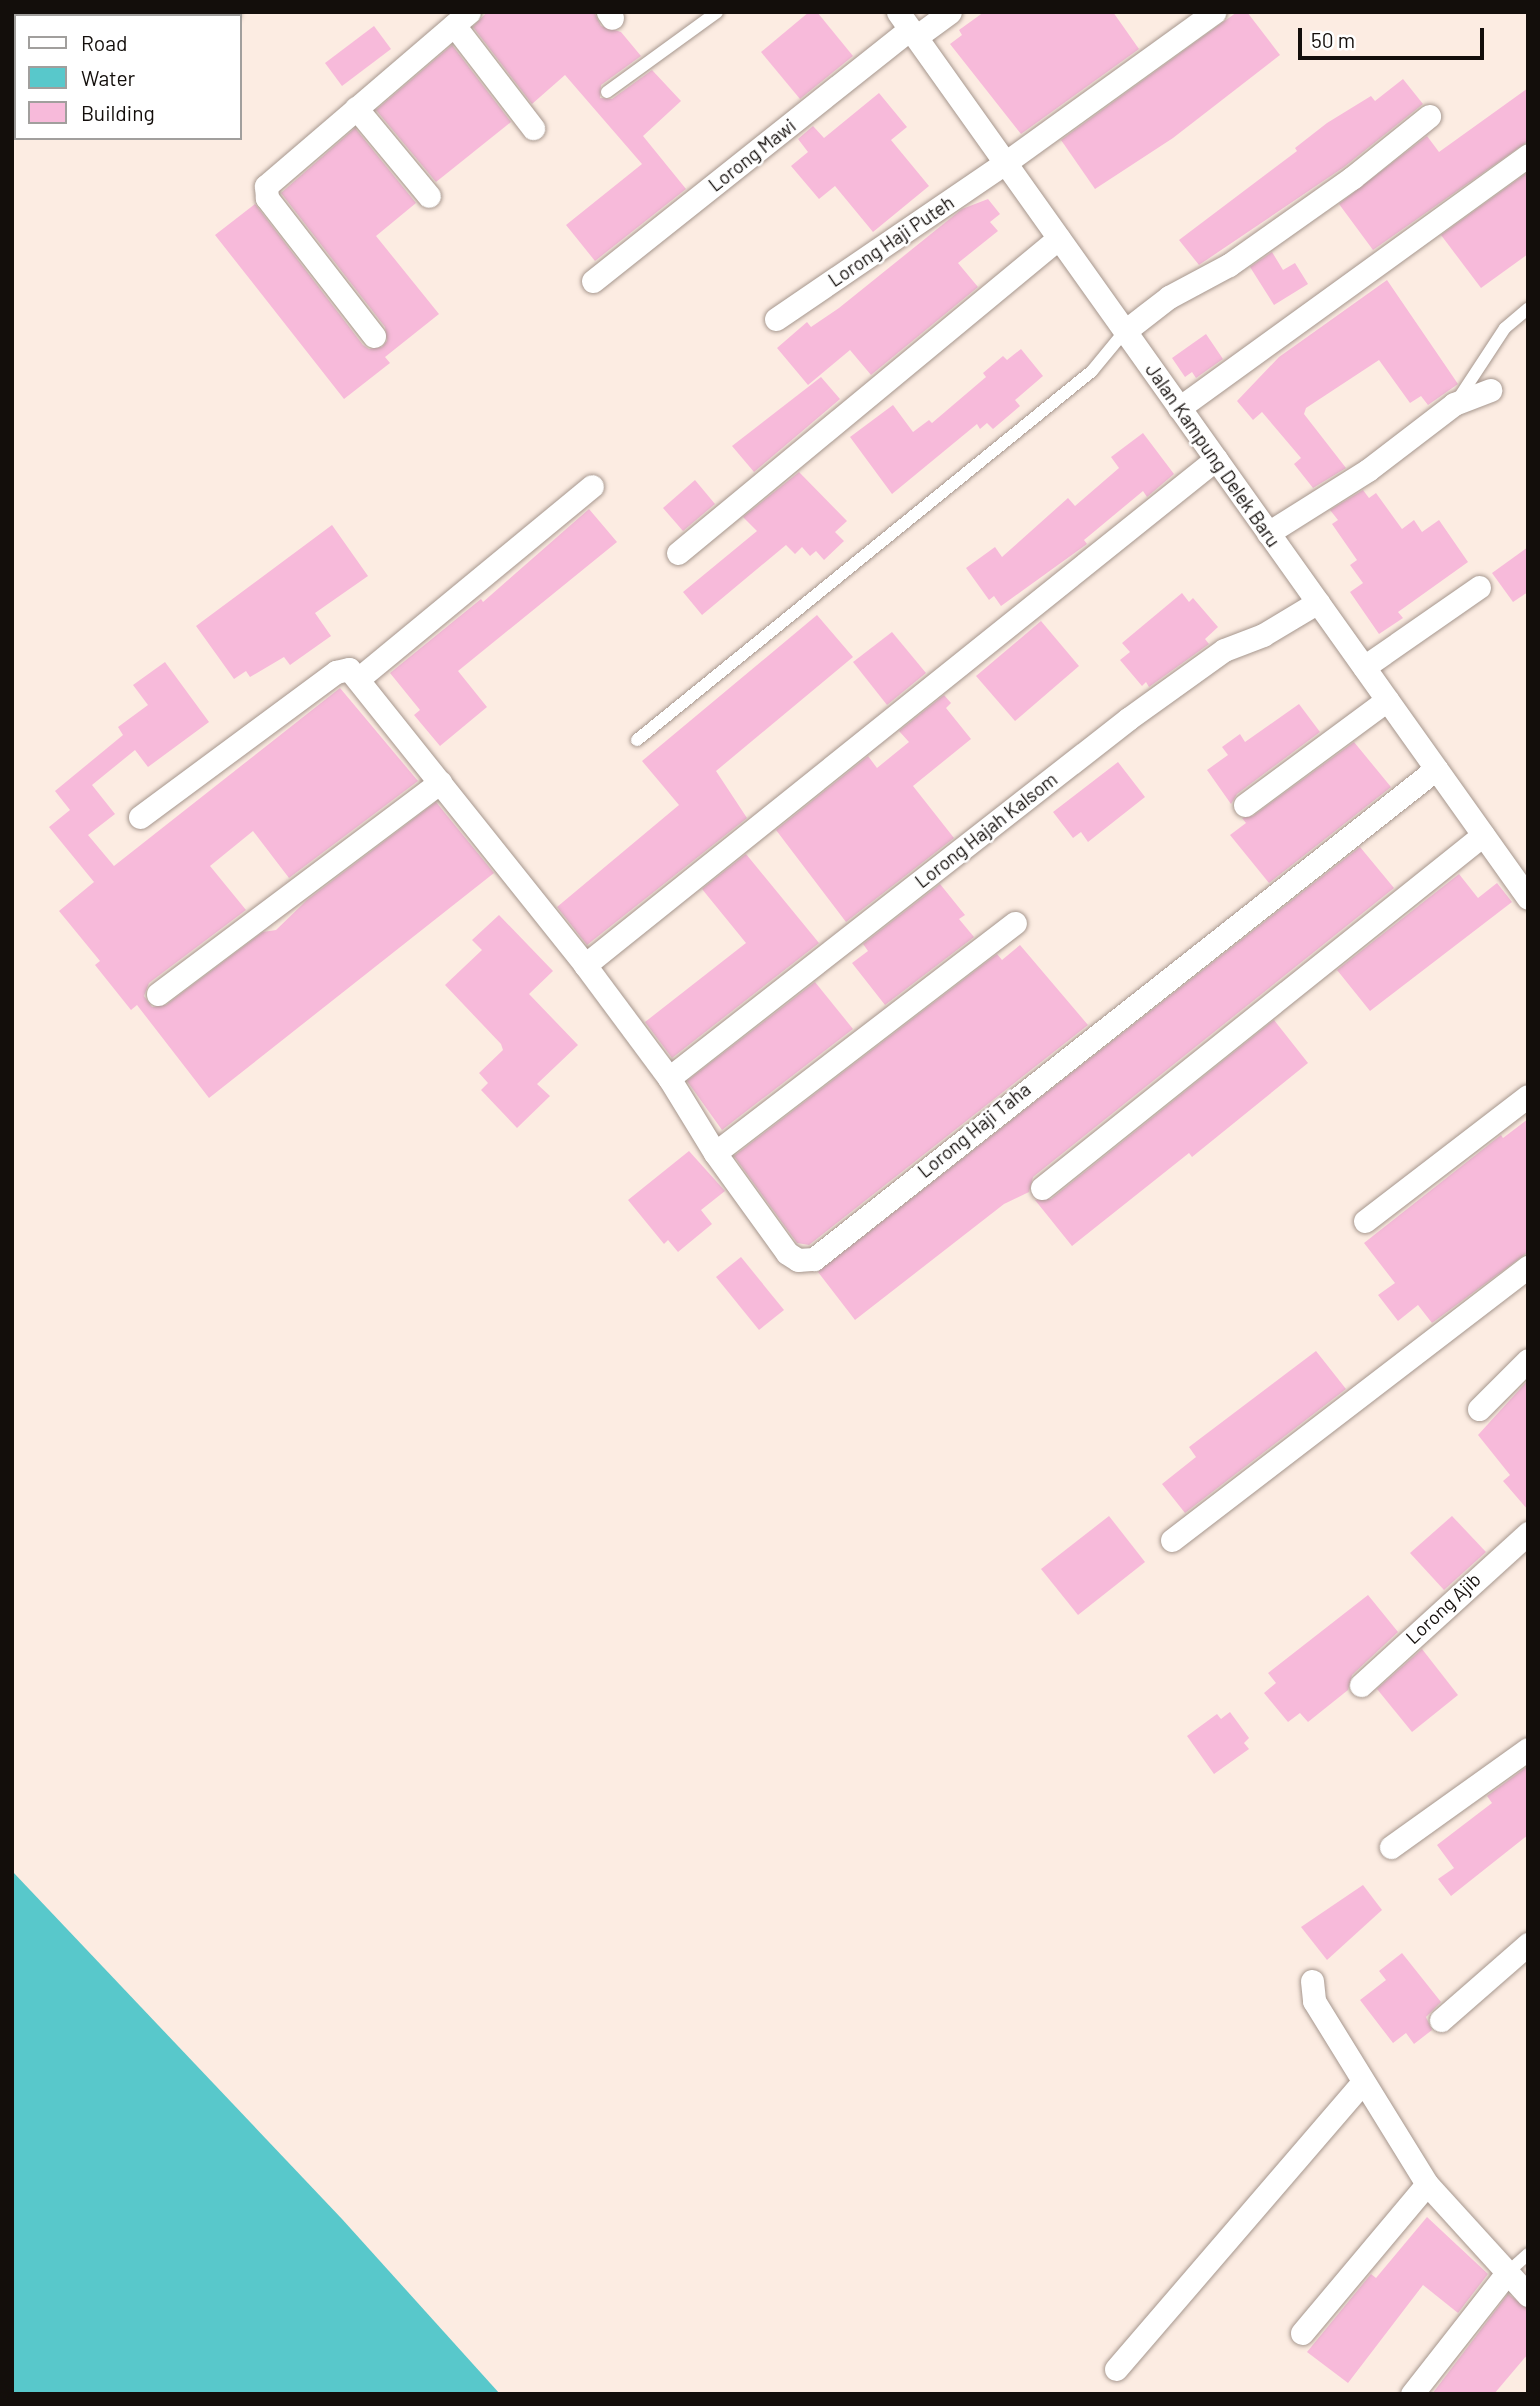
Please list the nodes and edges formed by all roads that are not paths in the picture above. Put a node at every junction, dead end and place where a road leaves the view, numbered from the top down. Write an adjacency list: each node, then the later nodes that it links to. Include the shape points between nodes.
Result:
1 (717, 12): 6 (lane)
2 (950, 12): 5 (street, Lorong Mawi)
3 (1214, 12): 11 (street, Lorong Haji Puteh)
4 (462, 19): 7 (street); 9 (street)
5 (908, 26): 11 (street, Jalan Kampung Delek Baru); 14 (street, Lorong Mawi)
6 (607, 92)
7 (356, 108): 12 (street); 18 (street, via 266,186 267,198)
8 (1429, 116): 17 (street, via 1251,249 1201,283 1169,297)
9 (533, 128)
10 (1528, 155): 21 (street)
11 (1005, 163): 13 (street, Jalan Kampung Delek Baru); 16 (street, Lorong Haji Puteh)
12 (429, 196)
13 (1059, 238): 17 (street, Jalan Kampung Delek Baru); 25 (street)
14 (593, 281)
15 (1528, 309): 20 (lane, via 1505,328)
16 (776, 319)
17 (1125, 331): 21 (street, Jalan Kampung Delek Baru); 31 (lane, via 1092,371)
18 (374, 336)
19 (1490, 390): 20 (street)
20 (1454, 404): 24 (street, via 1368,470)
21 (1179, 408): 22 (street, Jalan Kampung Delek Baru)
22 (1216, 459): 24 (street, Jalan Kampung Delek Baru); 39 (street)
23 (592, 486): 29 (street)
24 (1268, 533): 27 (street, Jalan Kampung Delek Baru)
25 (678, 553)
26 (1479, 587): 28 (street)
27 (1318, 602): 28 (street, Jalan Kampung Delek Baru); 41 (street, Lorong Hajah Kalsom, via 1263,635 1224,650 1128,719)
28 (1364, 667): 30 (street, Jalan Kampung Delek Baru)
29 (358, 678): 33 (street, Lorong Haji Taha); 35 (street, via 349,669 336,672)
30 (1387, 700): 32 (street, Jalan Kampung Delek Baru); 34 (street)
31 (637, 740)
32 (1436, 769): 36 (street, Jalan Kampung Delek Baru); 43 (street, Lorong Haji Taha, via 814,1259 798,1260 788,1252)
33 (440, 782): 39 (street, Lorong Haji Taha); 40 (street)
34 (1245, 805)
35 (140, 817)
36 (1483, 835): 37 (street, Jalan Kampung Delek Baru); 44 (street)
37 (1526, 893)
38 (1015, 923): 43 (street)
39 (585, 965): 41 (street, Lorong Haji Taha)
40 (158, 994)
41 (668, 1079): 43 (street, Lorong Haji Taha)
42 (1528, 1096): 45 (street)
43 (715, 1153)
44 (1042, 1188)
45 (1365, 1221)
46 (1528, 1267): 50 (street)
47 (1528, 1360): 48 (street)
48 (1479, 1409)
49 (1528, 1533): 51 (street, Lorong Ajib)
50 (1172, 1540)
51 (1361, 1685)
52 (1528, 1749): 53 (street)
53 (1391, 1847)
54 (1528, 1944): 56 (street)
55 (1312, 1981): 57 (street, via 1314,2001)
56 (1441, 2020)
57 (1361, 2084): 58 (street); 63 (street)
58 (1427, 2184): 60 (street); 62 (street)
59 (1528, 2254): 60 (lane)
60 (1507, 2273): 61 (street); 64 (street)
61 (1528, 2295)
62 (1302, 2333)
63 (1116, 2369)
64 (1412, 2394)

